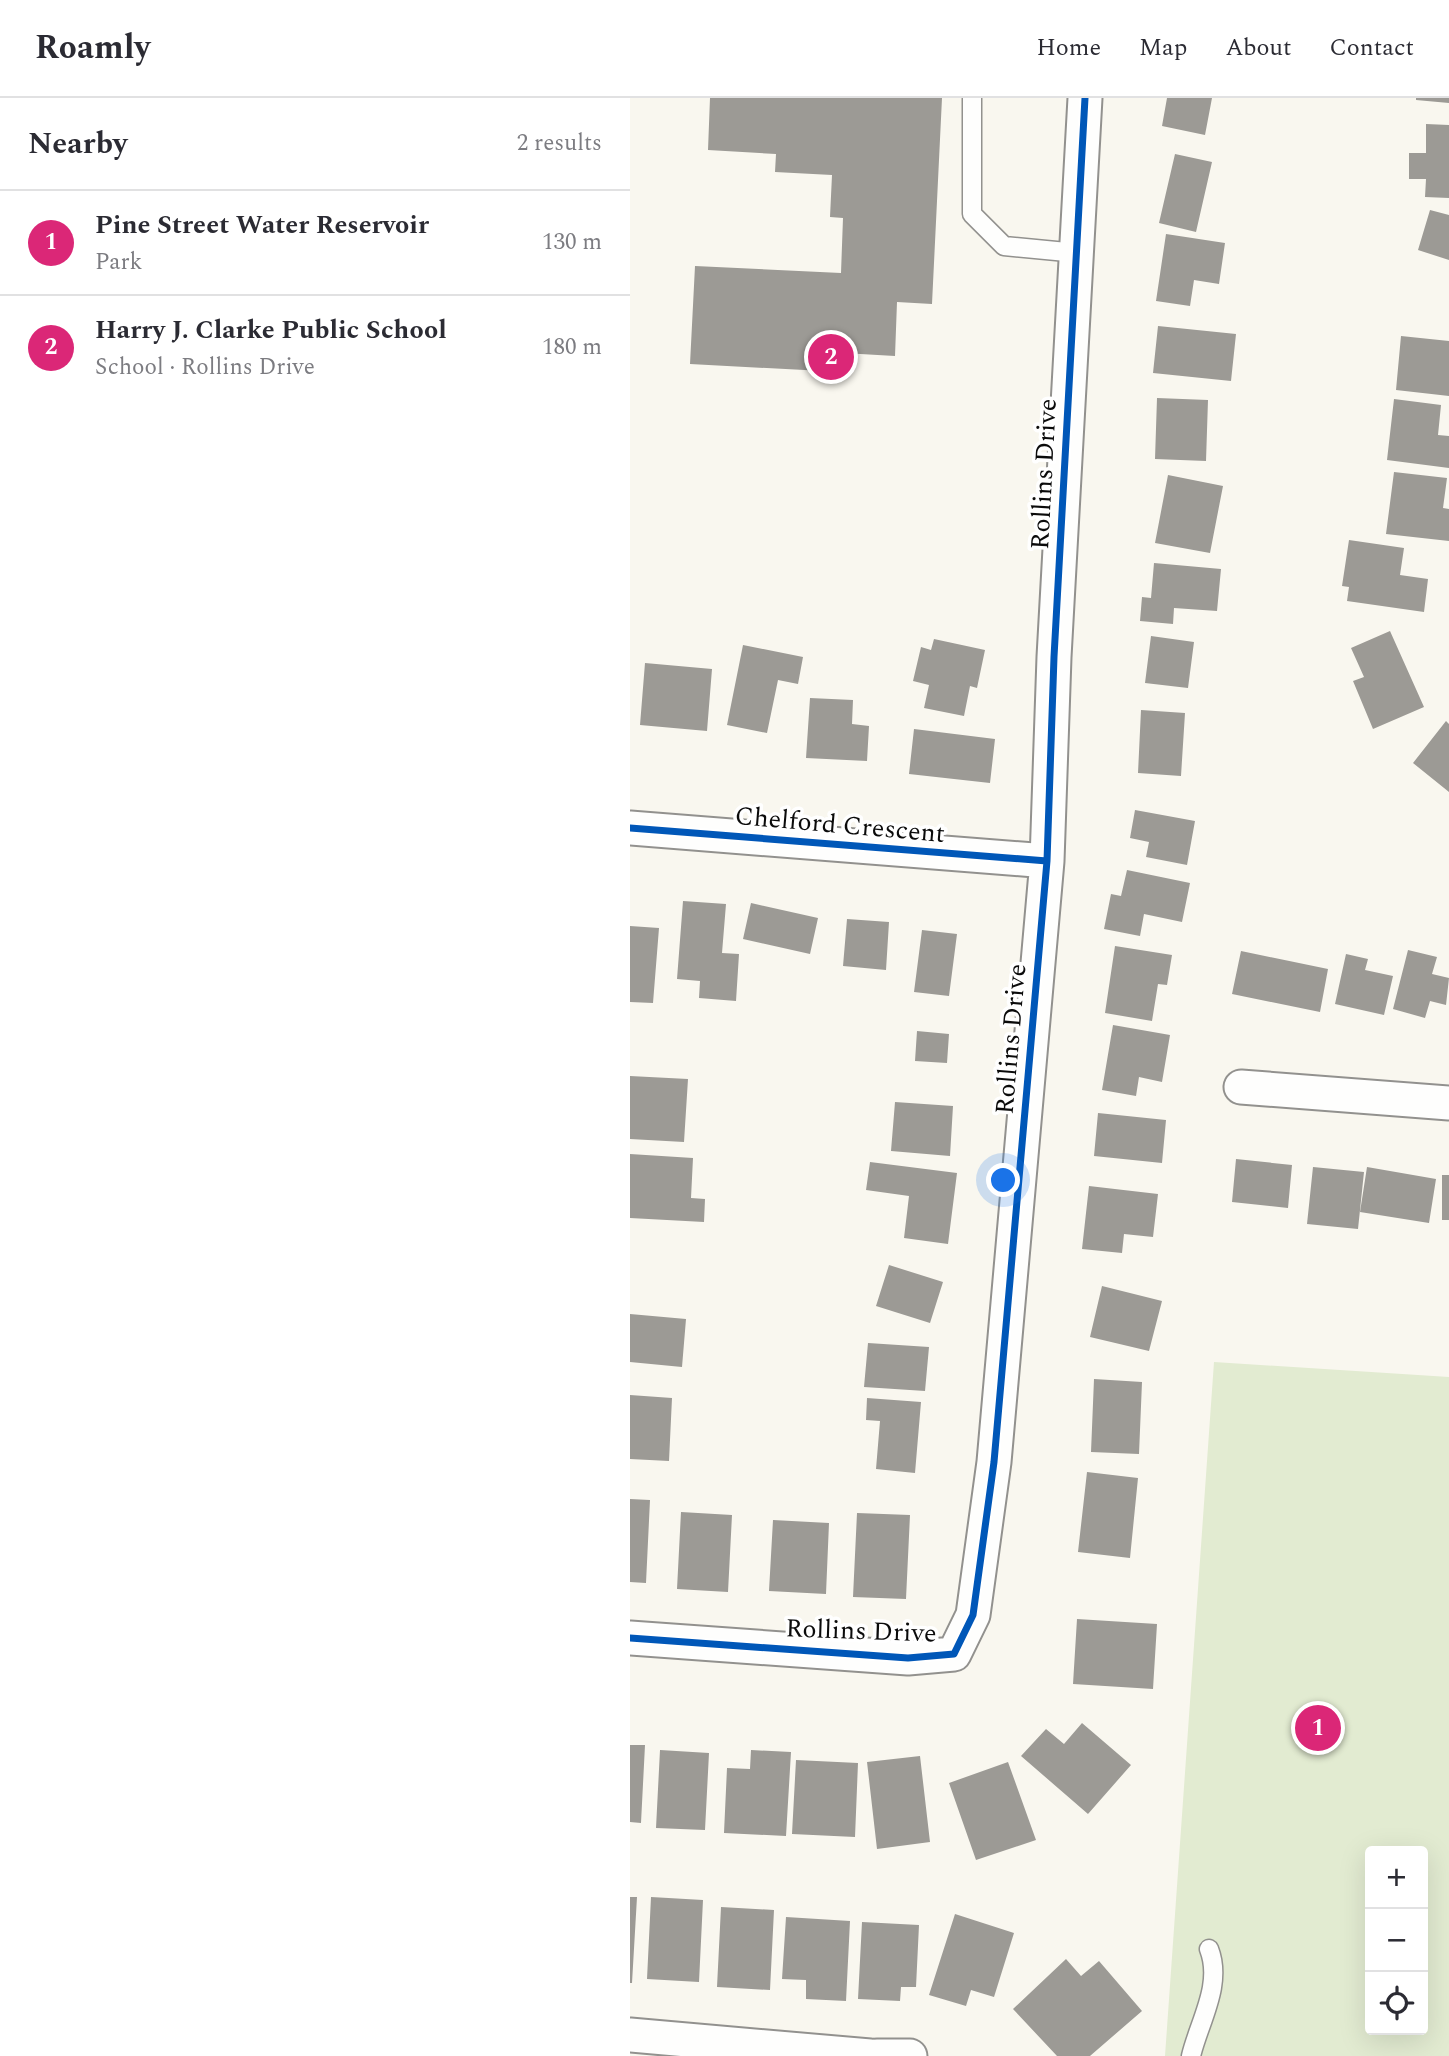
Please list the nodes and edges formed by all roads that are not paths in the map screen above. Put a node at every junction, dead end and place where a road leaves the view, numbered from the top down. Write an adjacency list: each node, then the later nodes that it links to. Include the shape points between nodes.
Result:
1 (972, 98): 3 (lane, via 972,214 1004,246)
2 (1085, 98): 3 (street, Rollins Drive)
3 (1077, 253): 5 (street, Rollins Drive)
4 (630, 828): 5 (street, Chelford Crescent)
5 (1047, 861): 8 (street, Rollins Drive, via 994,1462 973,1615 954,1654 908,1658)
6 (1241, 1087): 7 (street)
7 (1449, 1103)
8 (630, 1638)
9 (1209, 1949): 14 (lane, via 1212,1989)
10 (630, 2035): 11 (street)
11 (870, 2056)
12 (877, 2056): 13 (street)
13 (910, 2056)
14 (1191, 2056)

